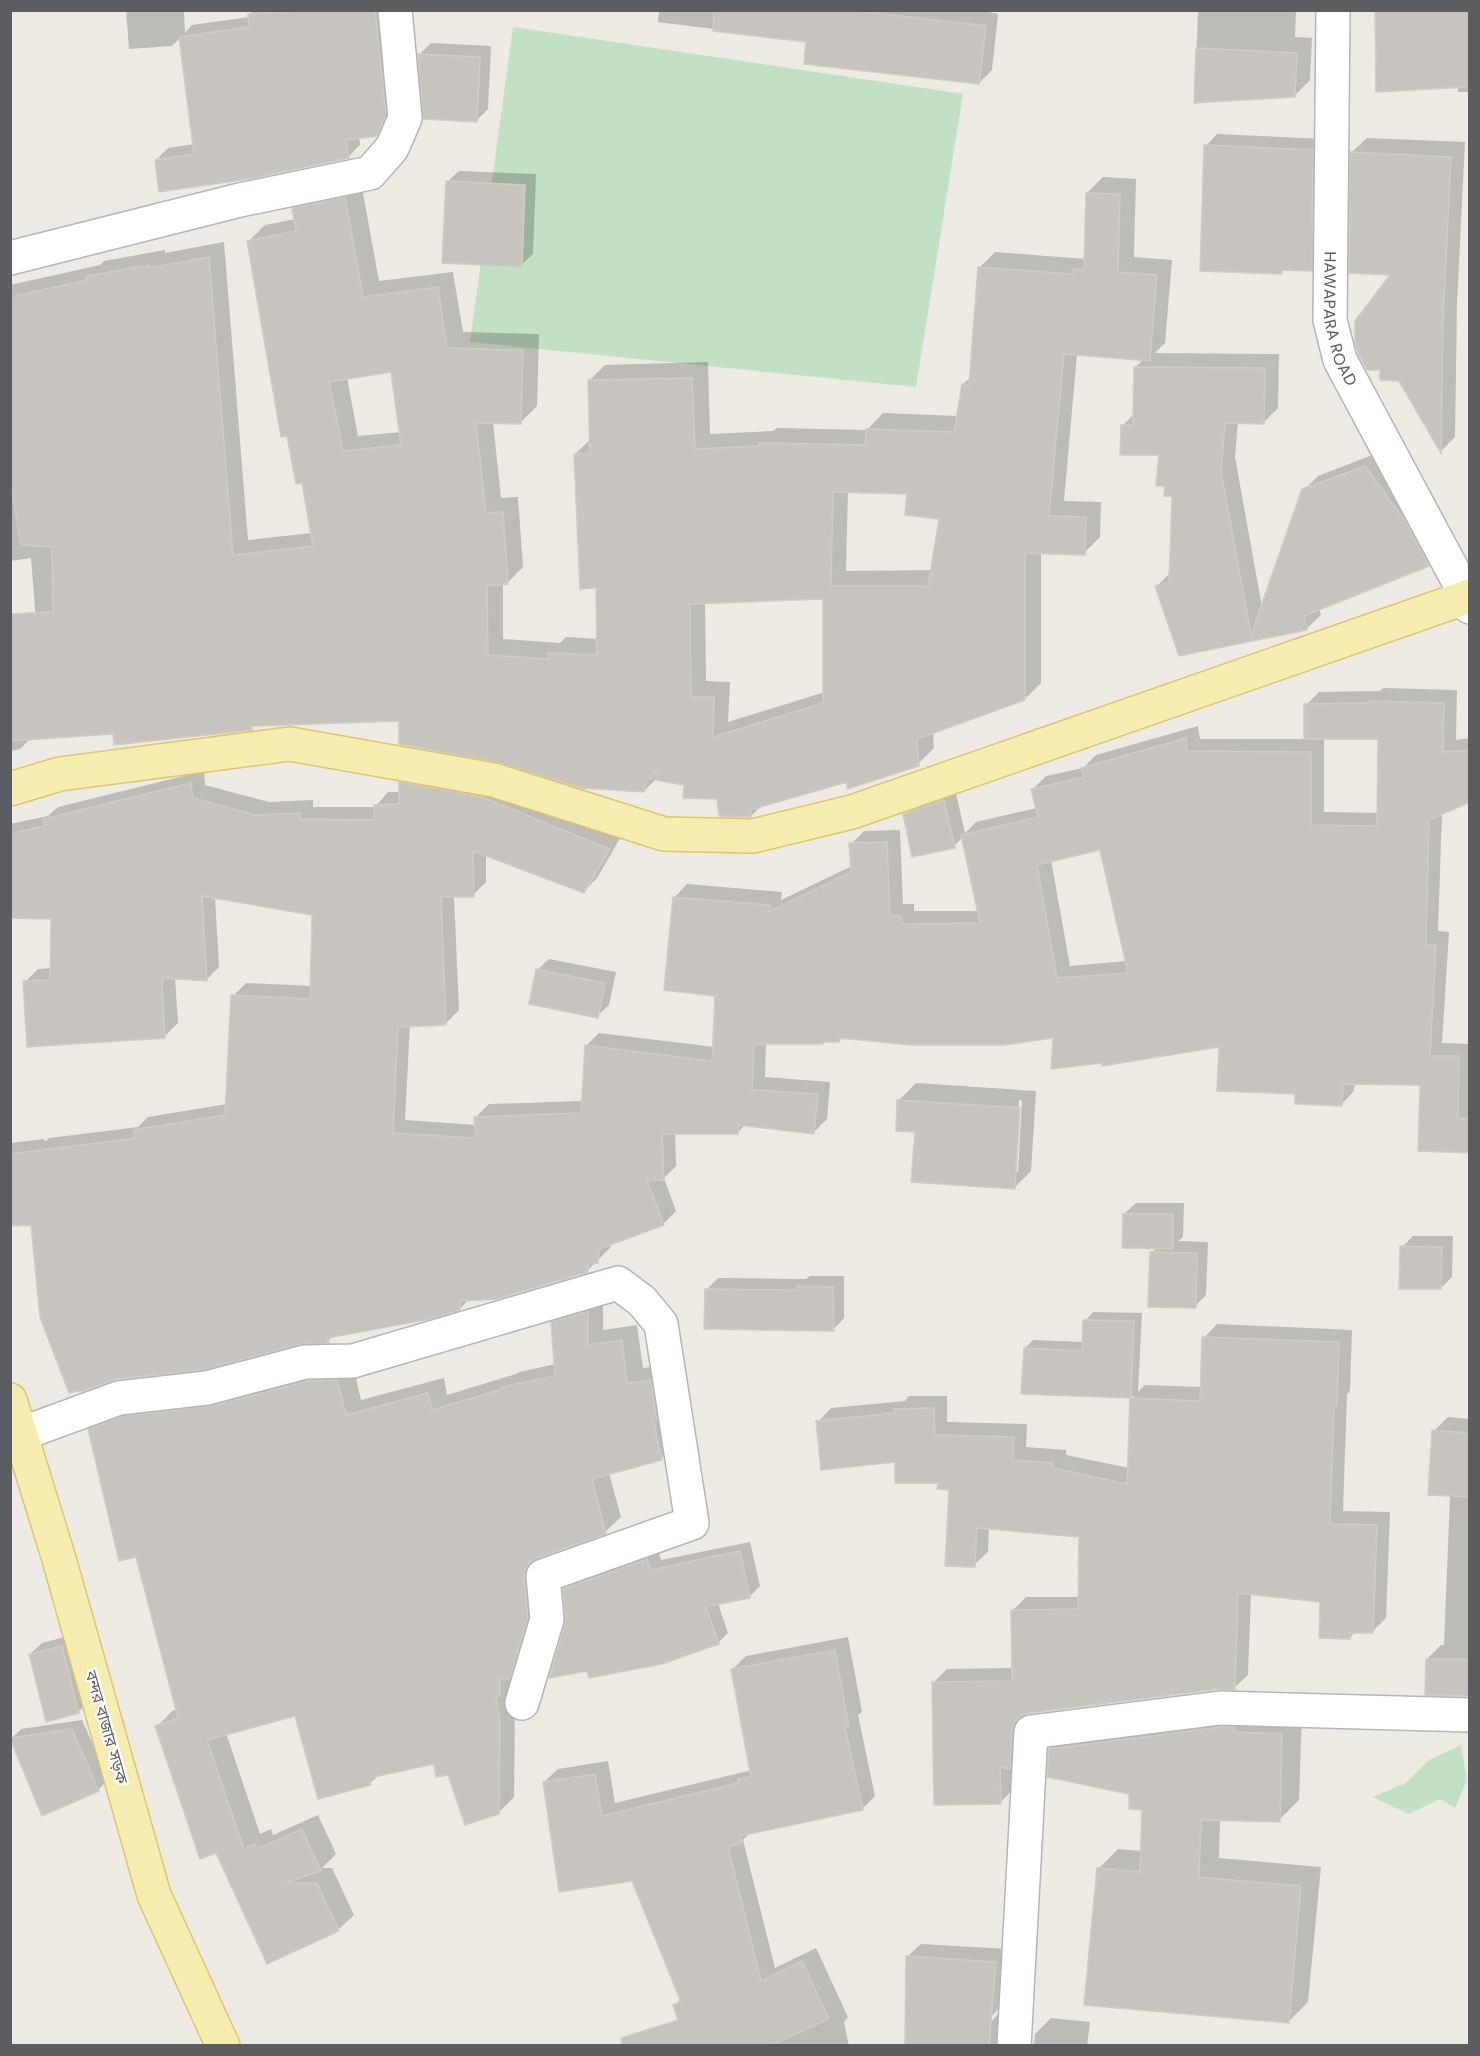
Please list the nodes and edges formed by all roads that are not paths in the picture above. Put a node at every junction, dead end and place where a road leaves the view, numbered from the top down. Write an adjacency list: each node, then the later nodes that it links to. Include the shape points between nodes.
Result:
1 (395, 10): 3 (street, via 405,118 392,148 370,173 240,200)
2 (1333, 10): 4 (street, HAWAPARA ROAD, via 1330,320 1340,360)
3 (10, 258)
4 (1469, 600): 5 (main road, via 852,812 753,836 664,834 494,780 290,744 60,774)
5 (10, 789)
6 (10, 1401): 7 (main road, বন্দর বাজার সড়ক)
7 (21, 1434): 8 (street, via 119,1398 207,1388 305,1362 352,1361 618,1283 642,1300 661,1324 692,1523 543,1576 547,1619); 10 (main road, বন্দর বাজার সড়ক, via 154,1895)
8 (522, 1703)
9 (1470, 1715): 11 (street, via 1220,1708 1031,1732)
10 (223, 2046)
11 (1014, 2046)

